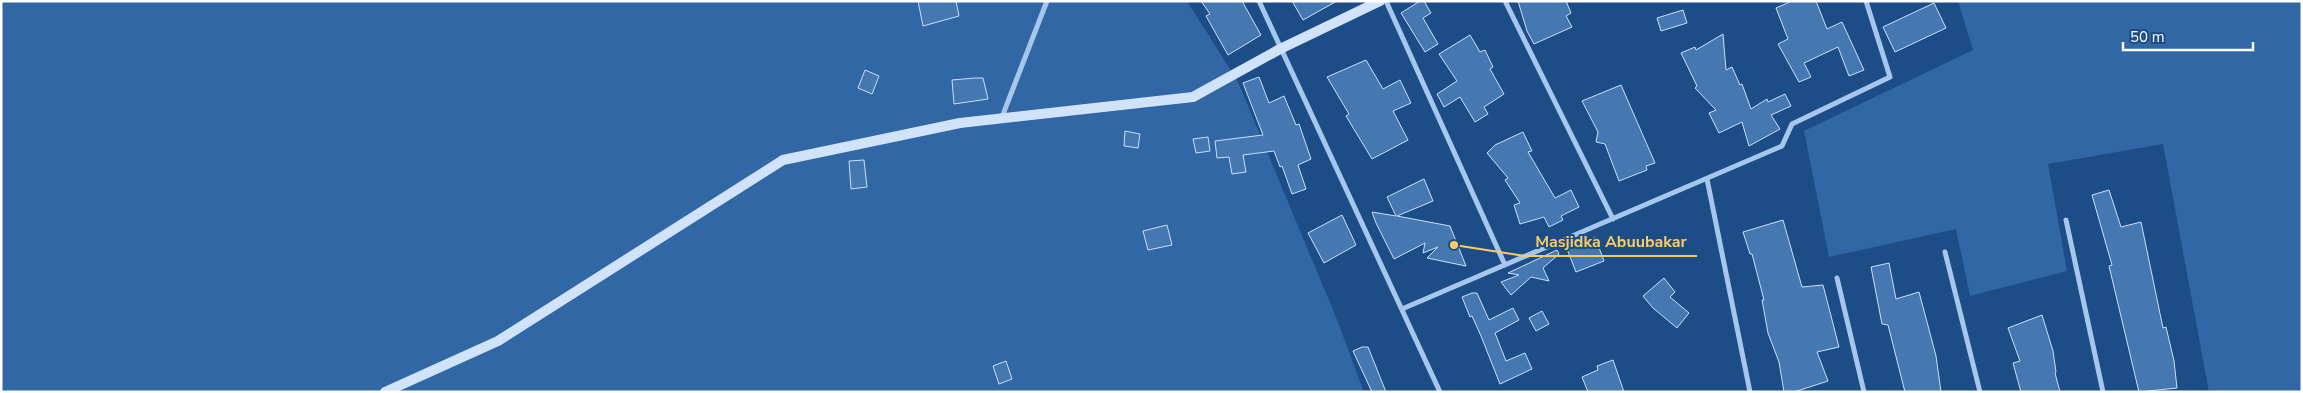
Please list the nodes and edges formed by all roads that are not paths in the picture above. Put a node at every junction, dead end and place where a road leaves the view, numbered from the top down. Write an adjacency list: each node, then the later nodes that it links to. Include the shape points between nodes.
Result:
1 (1047, 1): 8 (street)
2 (1259, 1): 7 (street)
3 (1380, 1): 7 (street)
4 (1386, 1): 13 (street)
5 (1505, 1): 10 (street)
6 (1866, 1): 9 (street, via 1890,76 1792,124 1782,146)
7 (1280, 49): 8 (street, via 1193,97); 15 (street)
8 (1002, 118): 16 (street, via 960,123 783,160 498,341)
9 (1707, 179): 10 (street); 18 (street)
10 (1613, 219): 13 (street)
11 (2066, 220): 21 (street)
12 (1946, 252): 20 (street)
13 (1505, 265): 15 (street)
14 (1837, 278): 19 (street)
15 (1402, 309): 17 (street)
16 (385, 392)
17 (1440, 392)
18 (1750, 392)
19 (1864, 392)
20 (1980, 392)
21 (2103, 392)

